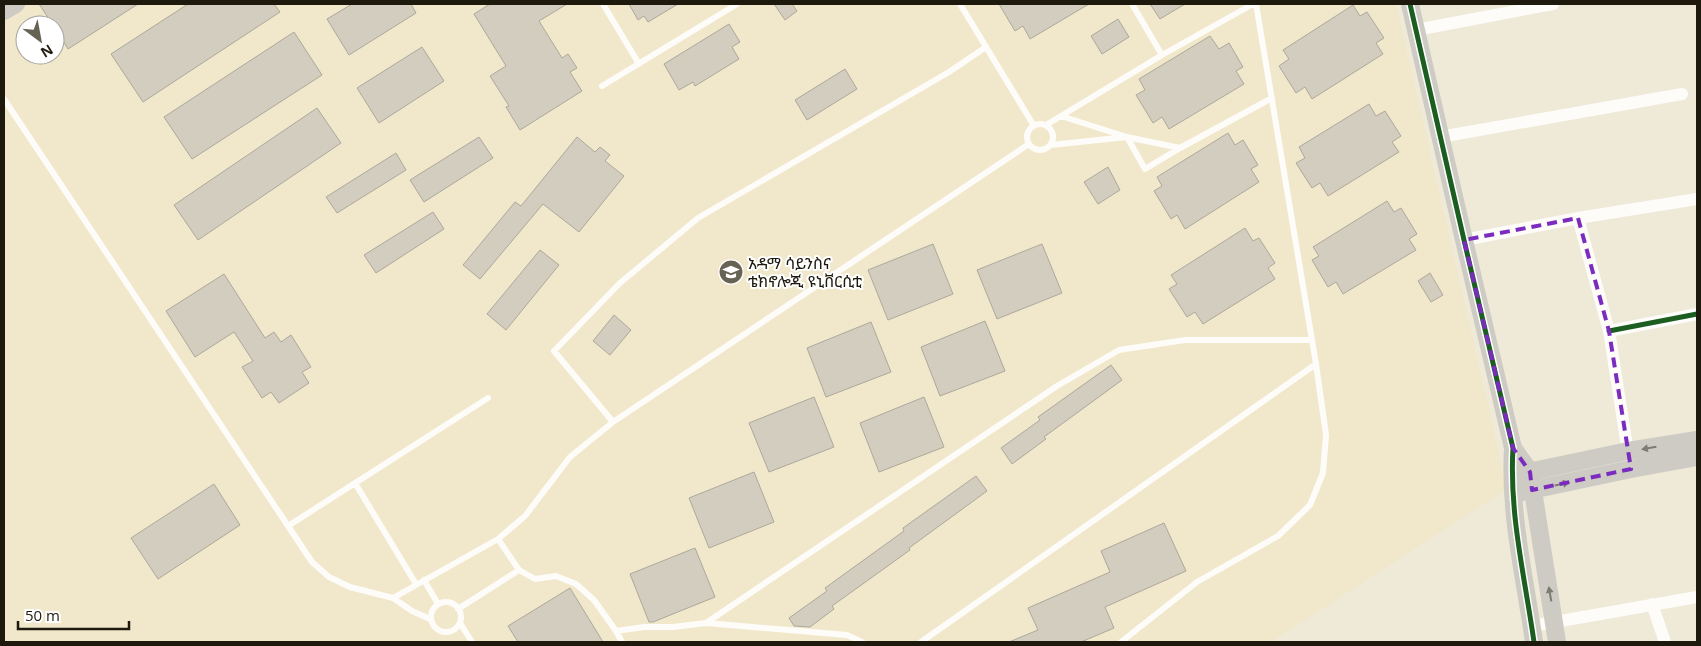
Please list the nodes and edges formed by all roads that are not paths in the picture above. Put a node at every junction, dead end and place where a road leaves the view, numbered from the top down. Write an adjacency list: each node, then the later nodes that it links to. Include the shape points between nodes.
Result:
1 (16, 4): 9 (street)
2 (603, 4): 13 (lane)
3 (737, 4): 13 (lane)
4 (960, 4): 11 (lane)
5 (1132, 4): 12 (lane)
6 (1255, 4): 12 (lane); 17 (lane)
7 (1410, 4): 10 (street)
8 (1553, 4): 10 (street)
9 (4, 11)
10 (1416, 30): 22 (street)
11 (986, 47): 20 (lane); 34 (lane, via 931,83 698,218 620,283 554,351)
12 (1162, 55): 18 (lane)
13 (639, 64): 14 (lane)
14 (602, 86)
15 (1682, 94): 22 (street)
16 (4, 98): 45 (lane)
17 (1272, 98): 25 (lane); 31 (lane)
18 (1061, 116): 19 (lane); 21 (lane)
19 (1046, 125): 20 (lane); 24 (lane, via 1054,135)
20 (1034, 126): 23 (lane, via 1028,134)
21 (1127, 137): 24 (lane); 25 (lane); 25 (lane, via 1146,169)
22 (1440, 137): 28 (street)
23 (1029, 144): 24 (lane, via 1037,150); 34 (lane)
24 (1051, 145)
25 (1180, 148)
26 (1697, 199): 27 (street)
27 (1578, 218): 28 (street); 30 (street)
28 (1464, 240): 36 (street)
29 (1697, 314): 30 (street)
30 (1609, 331): 37 (street)
31 (1312, 340): 32 (lane); 58 (lane, via 1185,340 1119,350 1057,386)
32 (1316, 364): 64 (lane); 65 (lane, via 1326,435 1323,473 1310,505 1278,536 1197,582)
33 (488, 398): 42 (lane)
34 (613, 422): 46 (lane, via 570,456 525,516)
35 (1697, 440): 37 (street, one-way to 37)
36 (1513, 448): 40 (street); 41 (street)
37 (1628, 451): 39 (street); 40 (street)
38 (1697, 457): 39 (street)
39 (1631, 468): 43 (street, one-way to 39)
40 (1530, 472): 41 (street); 43 (street)
41 (1512, 475): 44 (street)
42 (355, 483): 45 (lane); 49 (lane)
43 (1532, 490): 44 (street); 56 (street, one-way to 43)
44 (1514, 493): 60 (street, via 1518,549)
45 (288, 526): 51 (lane, via 312,562 329,576 350,587)
46 (498, 538): 47 (lane); 48 (lane)
47 (518, 570): 54 (lane); 59 (lane, via 536,579 556,576 576,584 594,600)
48 (424, 580): 49 (lane); 52 (lane)
49 (416, 584): 51 (lane)
50 (1697, 597): 53 (street)
51 (393, 598): 55 (lane)
52 (438, 604): 54 (lane, via 450,602); 55 (lane)
53 (1652, 604): 56 (street); 67 (street)
54 (458, 609): 57 (lane)
55 (430, 619): 57 (lane, via 441,632 452,631)
56 (1554, 622): 60 (street); 66 (street)
57 (460, 623): 61 (lane)
58 (706, 623): 59 (lane); 63 (lane, via 847,635)
59 (616, 631): 62 (lane)
60 (1533, 634)
61 (472, 642)
62 (622, 642)
63 (862, 642)
64 (921, 642)
65 (1121, 642)
66 (1557, 642)
67 (1665, 642)

